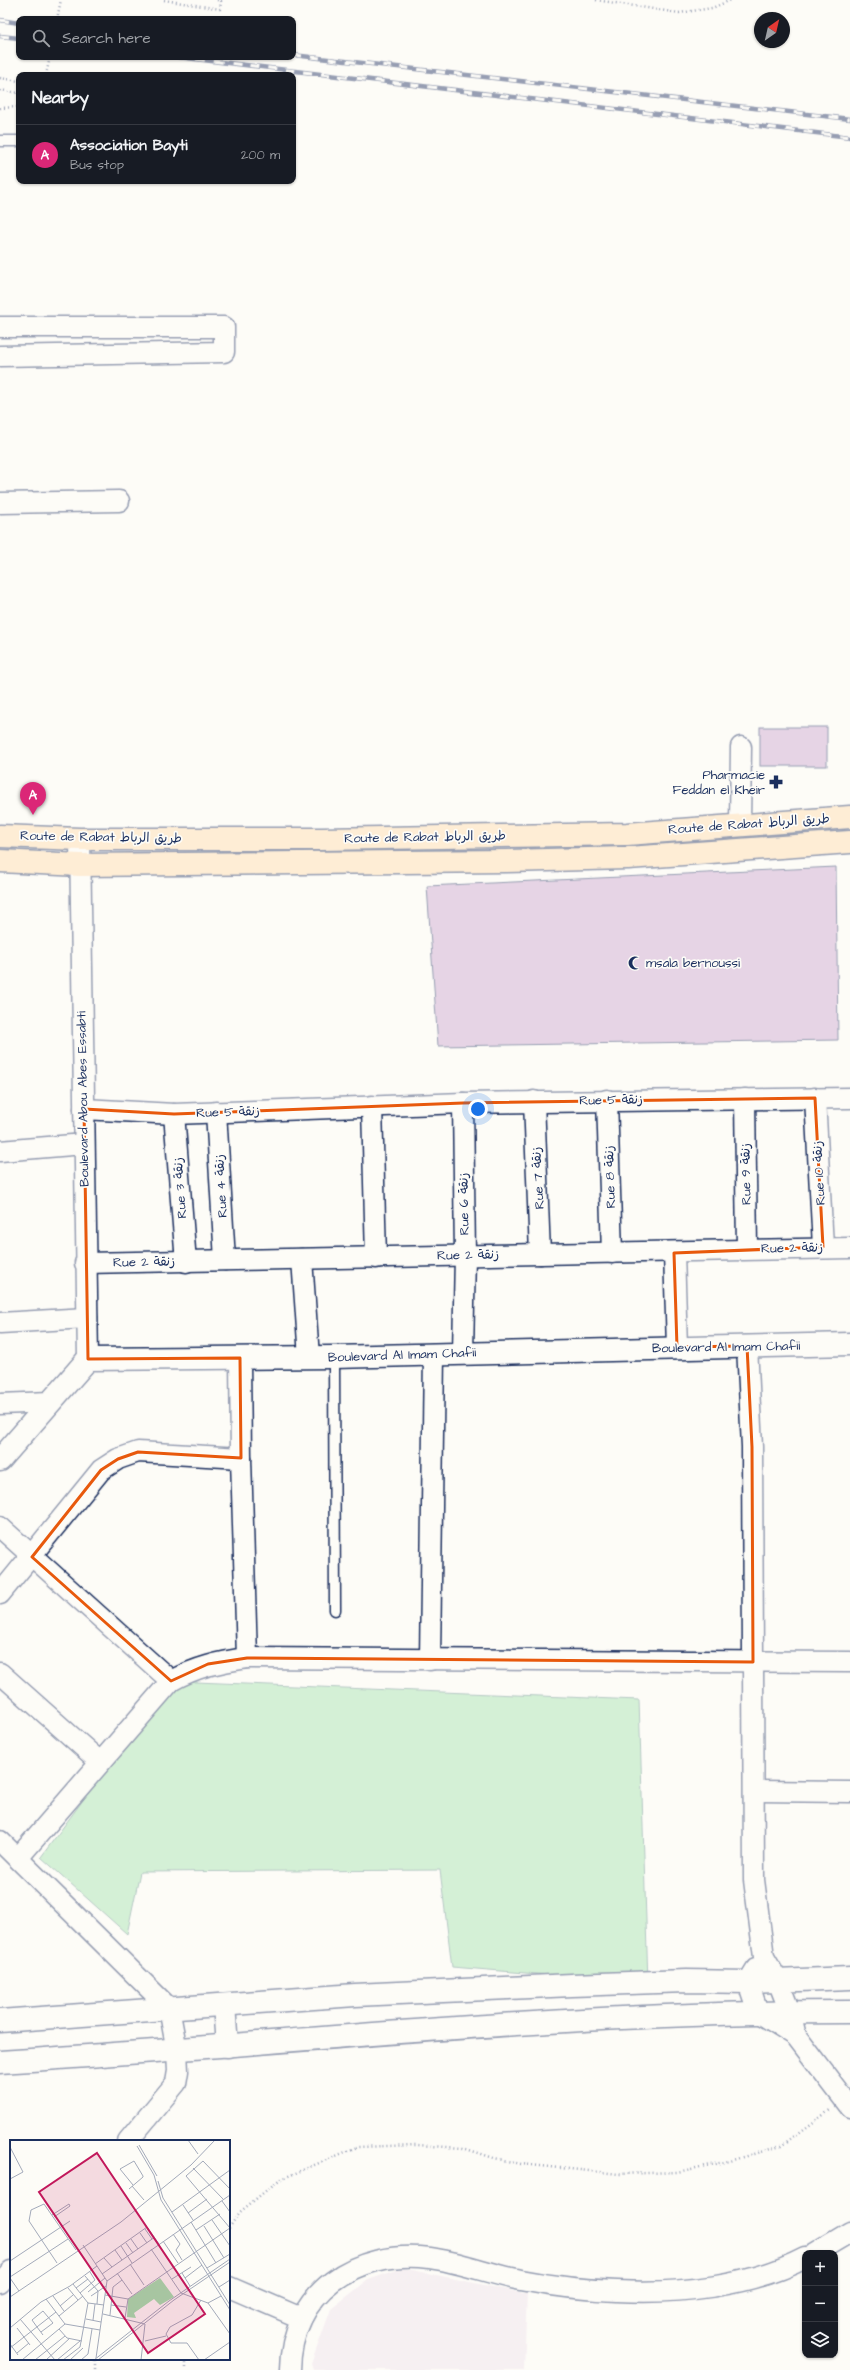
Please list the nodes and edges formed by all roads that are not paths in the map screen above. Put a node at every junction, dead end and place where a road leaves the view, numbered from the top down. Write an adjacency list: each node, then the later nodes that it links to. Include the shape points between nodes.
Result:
1 (0, 141): 2 (lane)
2 (16, 141)
3 (0, 326): 4 (street)
4 (118, 326): 5 (street); 5 (street, via 224,327 224,352)
5 (119, 353): 6 (street)
6 (0, 356)
7 (119, 501): 8 (street)
8 (0, 503)
9 (741, 747): 11 (street)
10 (850, 816): 11 (main road, Route de Rabat طريق الرباط)
11 (740, 825): 13 (main road, Route de Rabat طريق الرباط, via 627,834 321,839)
12 (0, 836): 13 (main road, Route de Rabat طريق الرباط)
13 (80, 839): 16 (street, Boulevard Abou Abes Essabti)
14 (850, 842): 16 (main road, Route de Rabat طريق الرباط, via 628,858)
15 (0, 861): 16 (main road, Route de Rabat طريق الرباط)
16 (80, 865): 24 (street, Boulevard Abou Abes Essabti)
17 (815, 1098): 18 (street, Rue 5 زنقة); 19 (street, Rue 5 زنقة); 29 (street, Rue 10 زنقة)
18 (850, 1098)
19 (745, 1099): 20 (street, Rue 5 زنقة); 31 (street, Rue 9 زنقة)
20 (607, 1100): 21 (street, Rue 5 زنقة); 33 (street, Rue 8 زنقة)
21 (534, 1102): 22 (street, Rue 5 زنقة); 34 (street, Rue 7 زنقة)
22 (463, 1103): 23 (street, Rue 5 زنقة); 35 (street, Rue 6 زنقة)
23 (372, 1106): 25 (street, Rue 5 زنقة); 36 (street)
24 (84, 1109): 26 (street, Rue 5 زنقة); 27 (street, Boulevard Abou Abes Essabti)
25 (216, 1112): 26 (street, Rue 5 زنقة); 37 (street, Rue 4 زنقة)
26 (174, 1114): 39 (street, Rue 3 زنقة)
27 (84, 1144): 28 (street); 40 (street, Boulevard Abou Abes Essabti)
28 (0, 1151)
29 (823, 1247): 30 (street, Rue 2 زنقة); 31 (street, Rue 2 زنقة)
30 (850, 1248)
31 (747, 1249): 32 (street, Rue 2 زنقة)
32 (674, 1252): 33 (street, Rue 2 زنقة); 45 (street)
33 (612, 1253): 34 (street, Rue 2 زنقة)
34 (540, 1254): 35 (street, Rue 2 زنقة)
35 (466, 1255): 36 (street, Rue 2 زنقة); 46 (street, Rue 6 زنقة)
36 (376, 1258): 38 (street, Rue 2 زنقة)
37 (225, 1260): 38 (street, Rue 2 زنقة); 39 (street, Rue 2 زنقة)
38 (302, 1260): 48 (street)
39 (186, 1262): 40 (street, Rue 2 زنقة)
40 (86, 1263): 41 (street, Boulevard Abou Abes Essabti)
41 (87, 1318): 42 (street); 51 (street, Boulevard Abou Abes Essabti)
42 (0, 1323)
43 (850, 1344): 44 (street, Boulevard Al Imam Chafii)
44 (747, 1346): 45 (street, Boulevard Al Imam Chafii); 62 (street, via 752,1447)
45 (676, 1347): 46 (street, Boulevard Al Imam Chafii)
46 (463, 1353): 47 (street, Boulevard Al Imam Chafii)
47 (434, 1354): 49 (street, Boulevard Al Imam Chafii); 61 (street)
48 (309, 1357): 49 (street, Boulevard Al Imam Chafii); 50 (street, Boulevard Al Imam Chafii)
49 (334, 1357): 59 (lane)
50 (240, 1358): 51 (street, Boulevard Al Imam Chafii); 54 (street)
51 (88, 1359): 52 (street)
52 (50, 1402): 53 (street); 55 (street)
53 (0, 1404)
54 (241, 1458): 57 (street, via 138,1452 118,1459 101,1470); 60 (street)
55 (0, 1460)
56 (0, 1527): 57 (street)
57 (32, 1557): 58 (street); 65 (street)
58 (0, 1594)
59 (335, 1610)
60 (247, 1658): 61 (street); 65 (street, via 208,1664 190,1670)
61 (430, 1660): 62 (street)
62 (753, 1662): 63 (street); 67 (street)
63 (850, 1662)
64 (0, 1673): 66 (street)
65 (171, 1681): 66 (street)
66 (100, 1762): 70 (street)
67 (755, 1790): 68 (street); 71 (street, via 754,1880)
68 (850, 1792)
69 (0, 1842): 70 (street)
70 (18, 1858): 76 (street)
71 (764, 1958): 73 (street); 74 (street)
72 (850, 1978): 73 (street)
73 (778, 1981): 74 (street); 78 (street)
74 (748, 1982): 75 (street, via 686,1981 572,1985 355,1995); 77 (street)
75 (224, 2005): 76 (street); 82 (street)
76 (169, 2008): 80 (street); 83 (street)
77 (758, 2012): 78 (street); 81 (street); 82 (street, via 625,2016)
78 (790, 2012): 79 (street); 81 (street)
79 (850, 2012)
80 (0, 2021)
81 (796, 2036): 85 (street)
82 (227, 2046): 83 (street)
83 (177, 2051): 84 (street); 86 (street, via 176,2083)
84 (0, 2062)
85 (848, 2103)
86 (129, 2140)
87 (850, 2232): 88 (street)
88 (819, 2250)
89 (802, 2260): 93 (street, via 779,2271 707,2286 617,2291 520,2280 431,2258 384,2258 361,2265 328,2283)
90 (10, 2272): 91 (street)
91 (0, 2282)
92 (230, 2287): 93 (street)
93 (301, 2318): 94 (street, via 294,2336)
94 (290, 2370)

